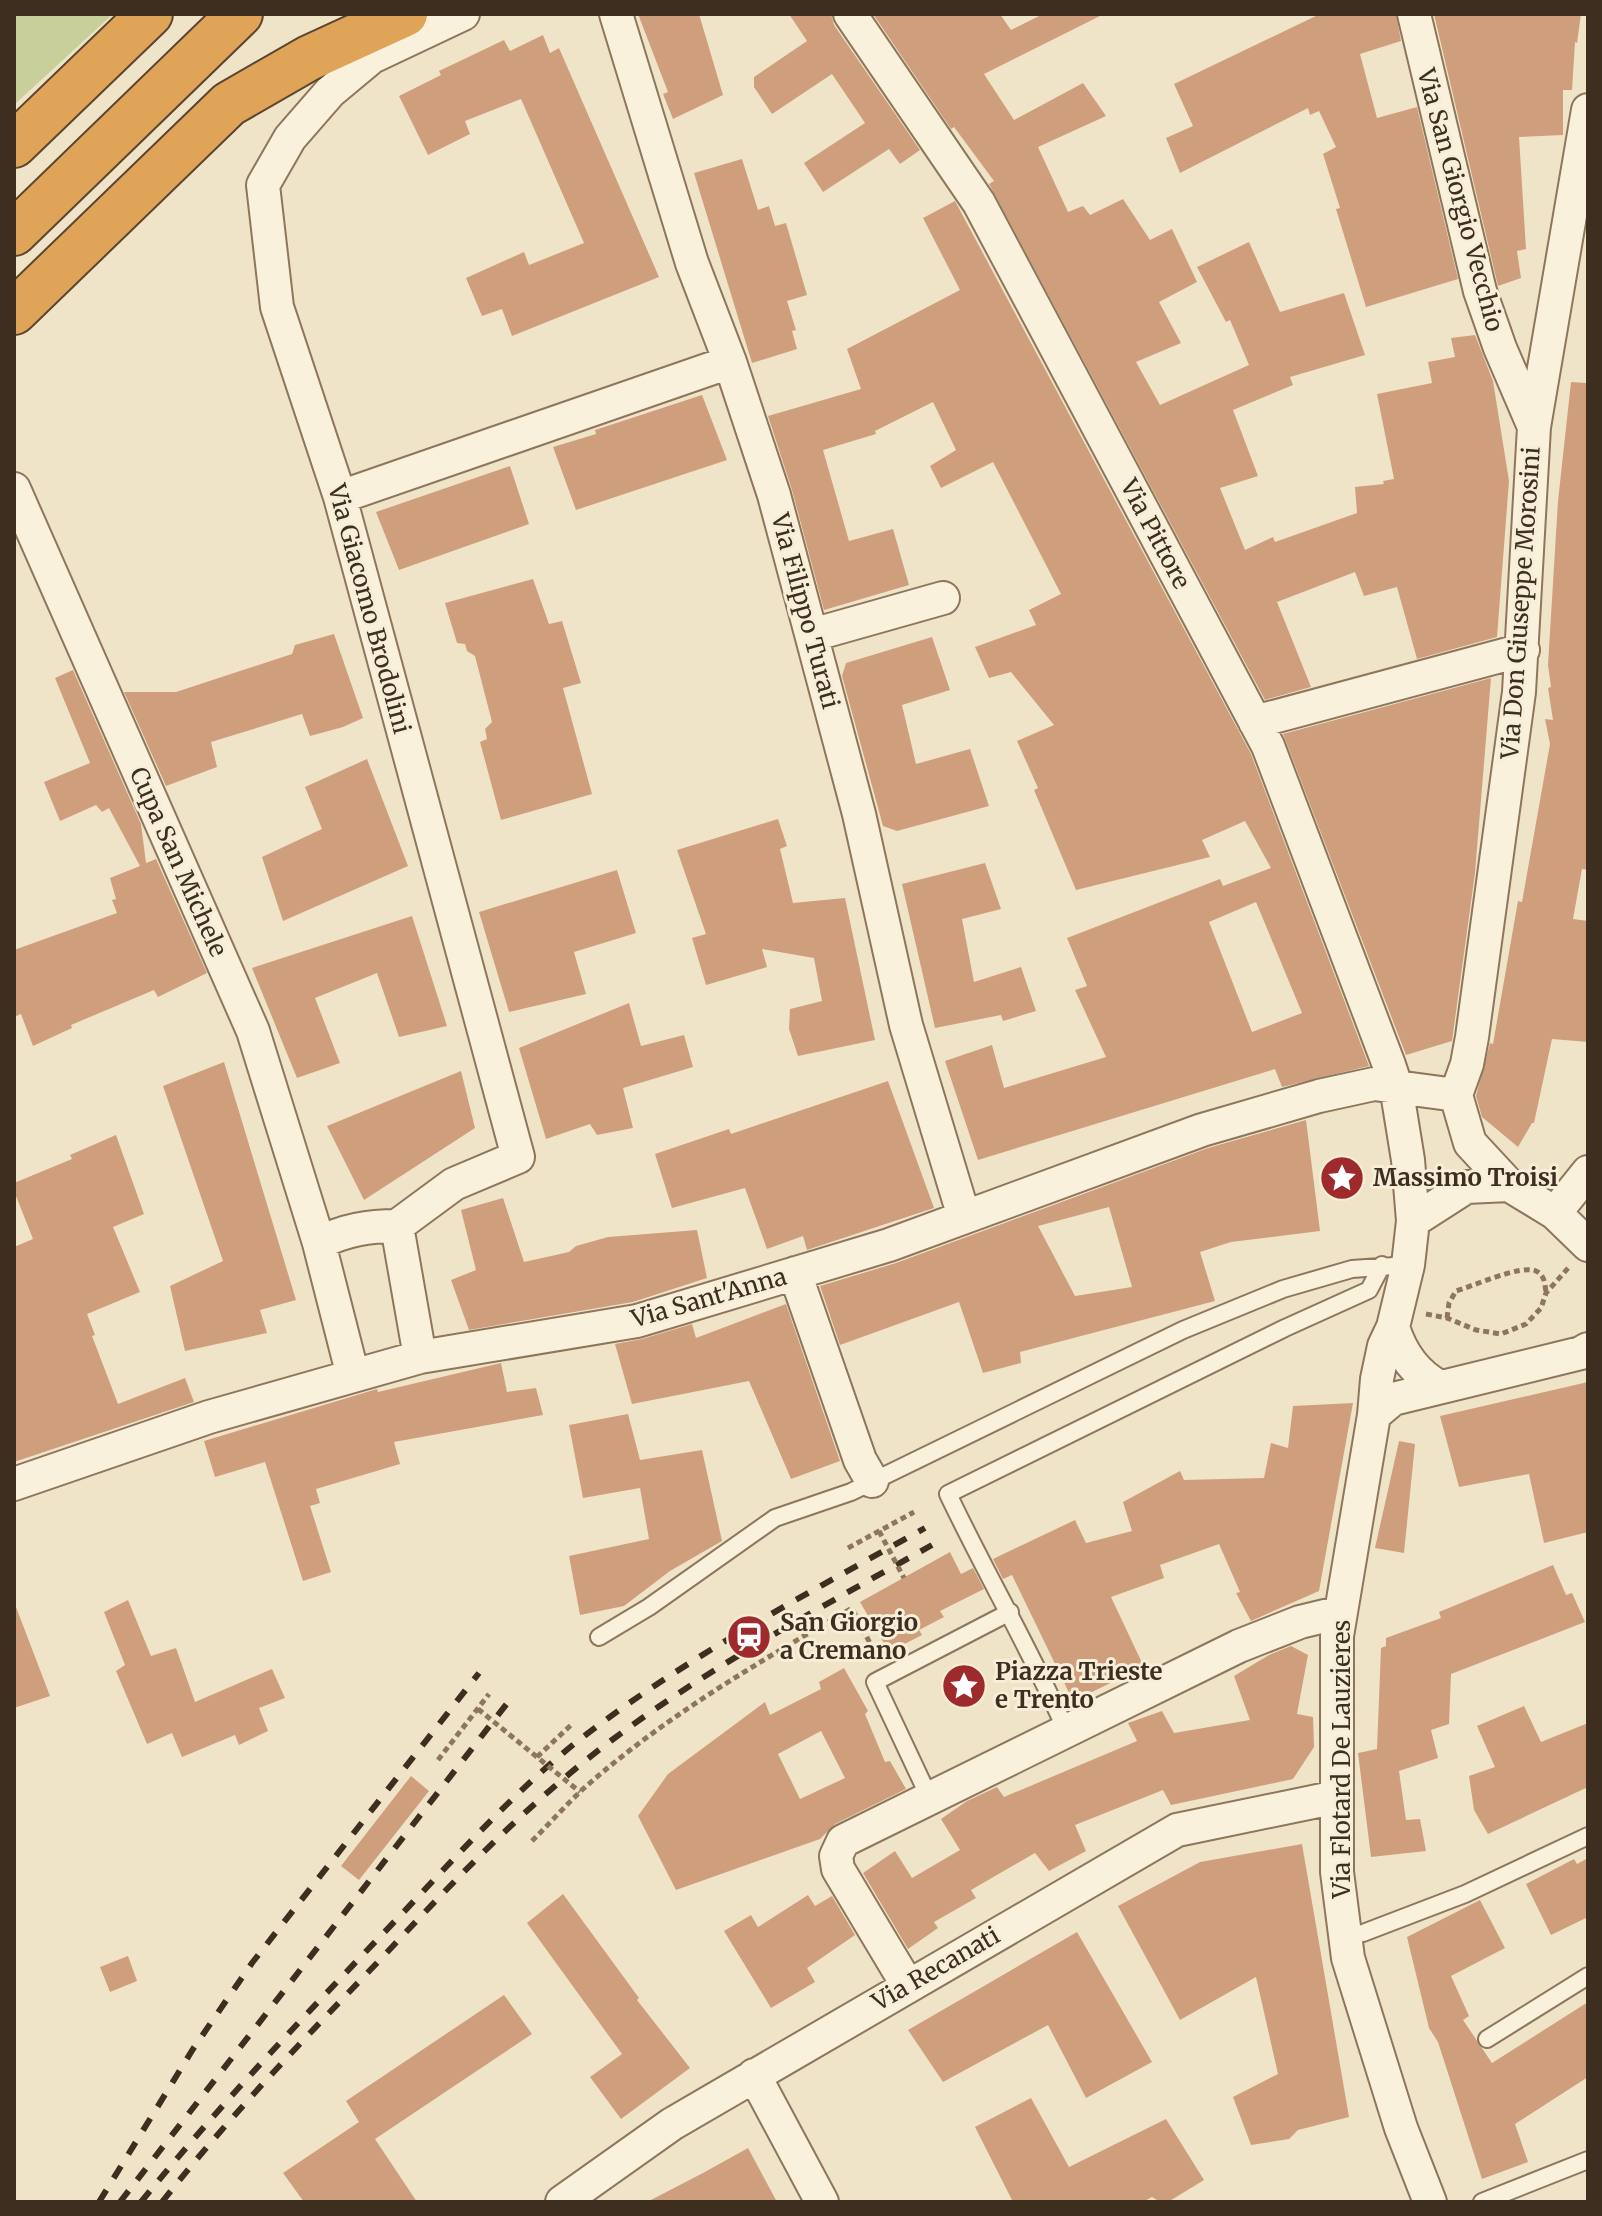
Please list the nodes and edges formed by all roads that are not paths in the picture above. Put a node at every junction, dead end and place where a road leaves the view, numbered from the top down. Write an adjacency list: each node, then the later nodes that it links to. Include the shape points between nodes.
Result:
1 (150, 14): 9 (highway)
2 (240, 14): 10 (highway)
3 (405, 14): 11 (highway, via 309,58 229,104)
4 (463, 14): 15 (street, Via Giacomo Brodolini, via 372,57 330,92 290,138 263,185 277,307)
5 (616, 14): 12 (street, Via Filippo Turati, via 692,263)
6 (850, 14): 19 (street, Via Pittore, via 979,203)
7 (1414, 14): 13 (street, Via San Giorgio Vecchio, via 1480,291)
8 (1588, 110): 13 (street, Via Don Giuseppe Morosini)
9 (14, 145)
10 (14, 233)
11 (14, 312)
12 (730, 362): 15 (street); 17 (street, Via Filippo Turati)
13 (1534, 427): 18 (street, Via Don Giuseppe Morosini)
14 (14, 489): 28 (street, Cupa San Michele, via 253,1031)
15 (340, 497): 27 (street, Via Giacomo Brodolini, via 518,1157 454,1184)
16 (943, 598): 17 (street)
17 (812, 635): 25 (street, Via Filippo Turati, via 906,1025)
18 (1523, 650): 19 (street); 21 (street, Via Don Giuseppe Morosini, via 1472,1037)
19 (1255, 722): 20 (street, Via Pittore)
20 (1396, 1086): 21 (street, Via Sant'Anna); 25 (street, Via Sant'Anna, via 1374,1084 1319,1096 1202,1130); 26 (street, Via Pittore)
21 (1456, 1095): 23 (street, via 1470,1143)
22 (1588, 1172): 24 (street)
23 (1509, 1185): 24 (street); 26 (street, via 1466,1187)
24 (1555, 1213): 29 (street)
25 (964, 1217): 31 (street, Via Sant'Anna)
26 (1413, 1221): 30 (street, Via Flotard De Lauzieres)
27 (397, 1226): 28 (street, via 341,1232); 34 (street)
28 (319, 1243): 35 (street, Cupa San Michele)
29 (1588, 1245)
30 (1395, 1265): 32 (street, Via Flotard De Lauzieres); 38 (lane, via 1352,1269 1283,1289 1183,1330); 40 (lane, via 1369,1290 948,1494)
31 (795, 1273): 34 (street, Via Sant'Anna, via 637,1321); 38 (street)
32 (1395, 1318): 36 (street, via 1405,1354 1424,1378); 37 (street, Via Flotard De Lauzieres, via 1384,1346)
33 (1588, 1349): 36 (street)
34 (420, 1357): 35 (street, Via Sant'Anna)
35 (353, 1376): 39 (street, Via Sant'Anna, via 209,1417)
36 (1440, 1387): 37 (street, via 1393,1399)
37 (1374, 1415): 41 (street, Via Flotard De Lauzieres)
38 (872, 1481): 42 (lane, via 775,1518)
39 (14, 1484)
40 (1010, 1612): 43 (lane); 45 (lane, via 875,1682)
41 (1341, 1612): 43 (street, via 1239,1646); 44 (street, Via Flotard De Lauzieres)
42 (599, 1637)
43 (1066, 1730): 45 (street)
44 (1337, 1797): 47 (street, Via Flotard De Lauzieres); 49 (street, Via Recanati, via 1177,1830)
45 (930, 1799): 49 (street, via 843,1841 836,1856 838,1869)
46 (1588, 1836): 47 (lane, via 1465,1894)
47 (1344, 1937): 55 (street, Via Flotard De Lauzieres, via 1401,2128)
48 (1588, 1976): 50 (lane)
49 (908, 1986): 51 (street, Via Recanati)
50 (1487, 2039)
51 (754, 2075): 53 (street, Via Recanati, via 672,2124); 54 (street)
52 (1588, 2160): 56 (lane)
53 (562, 2202)
54 (822, 2202)
55 (1430, 2202)
56 (1482, 2202)

